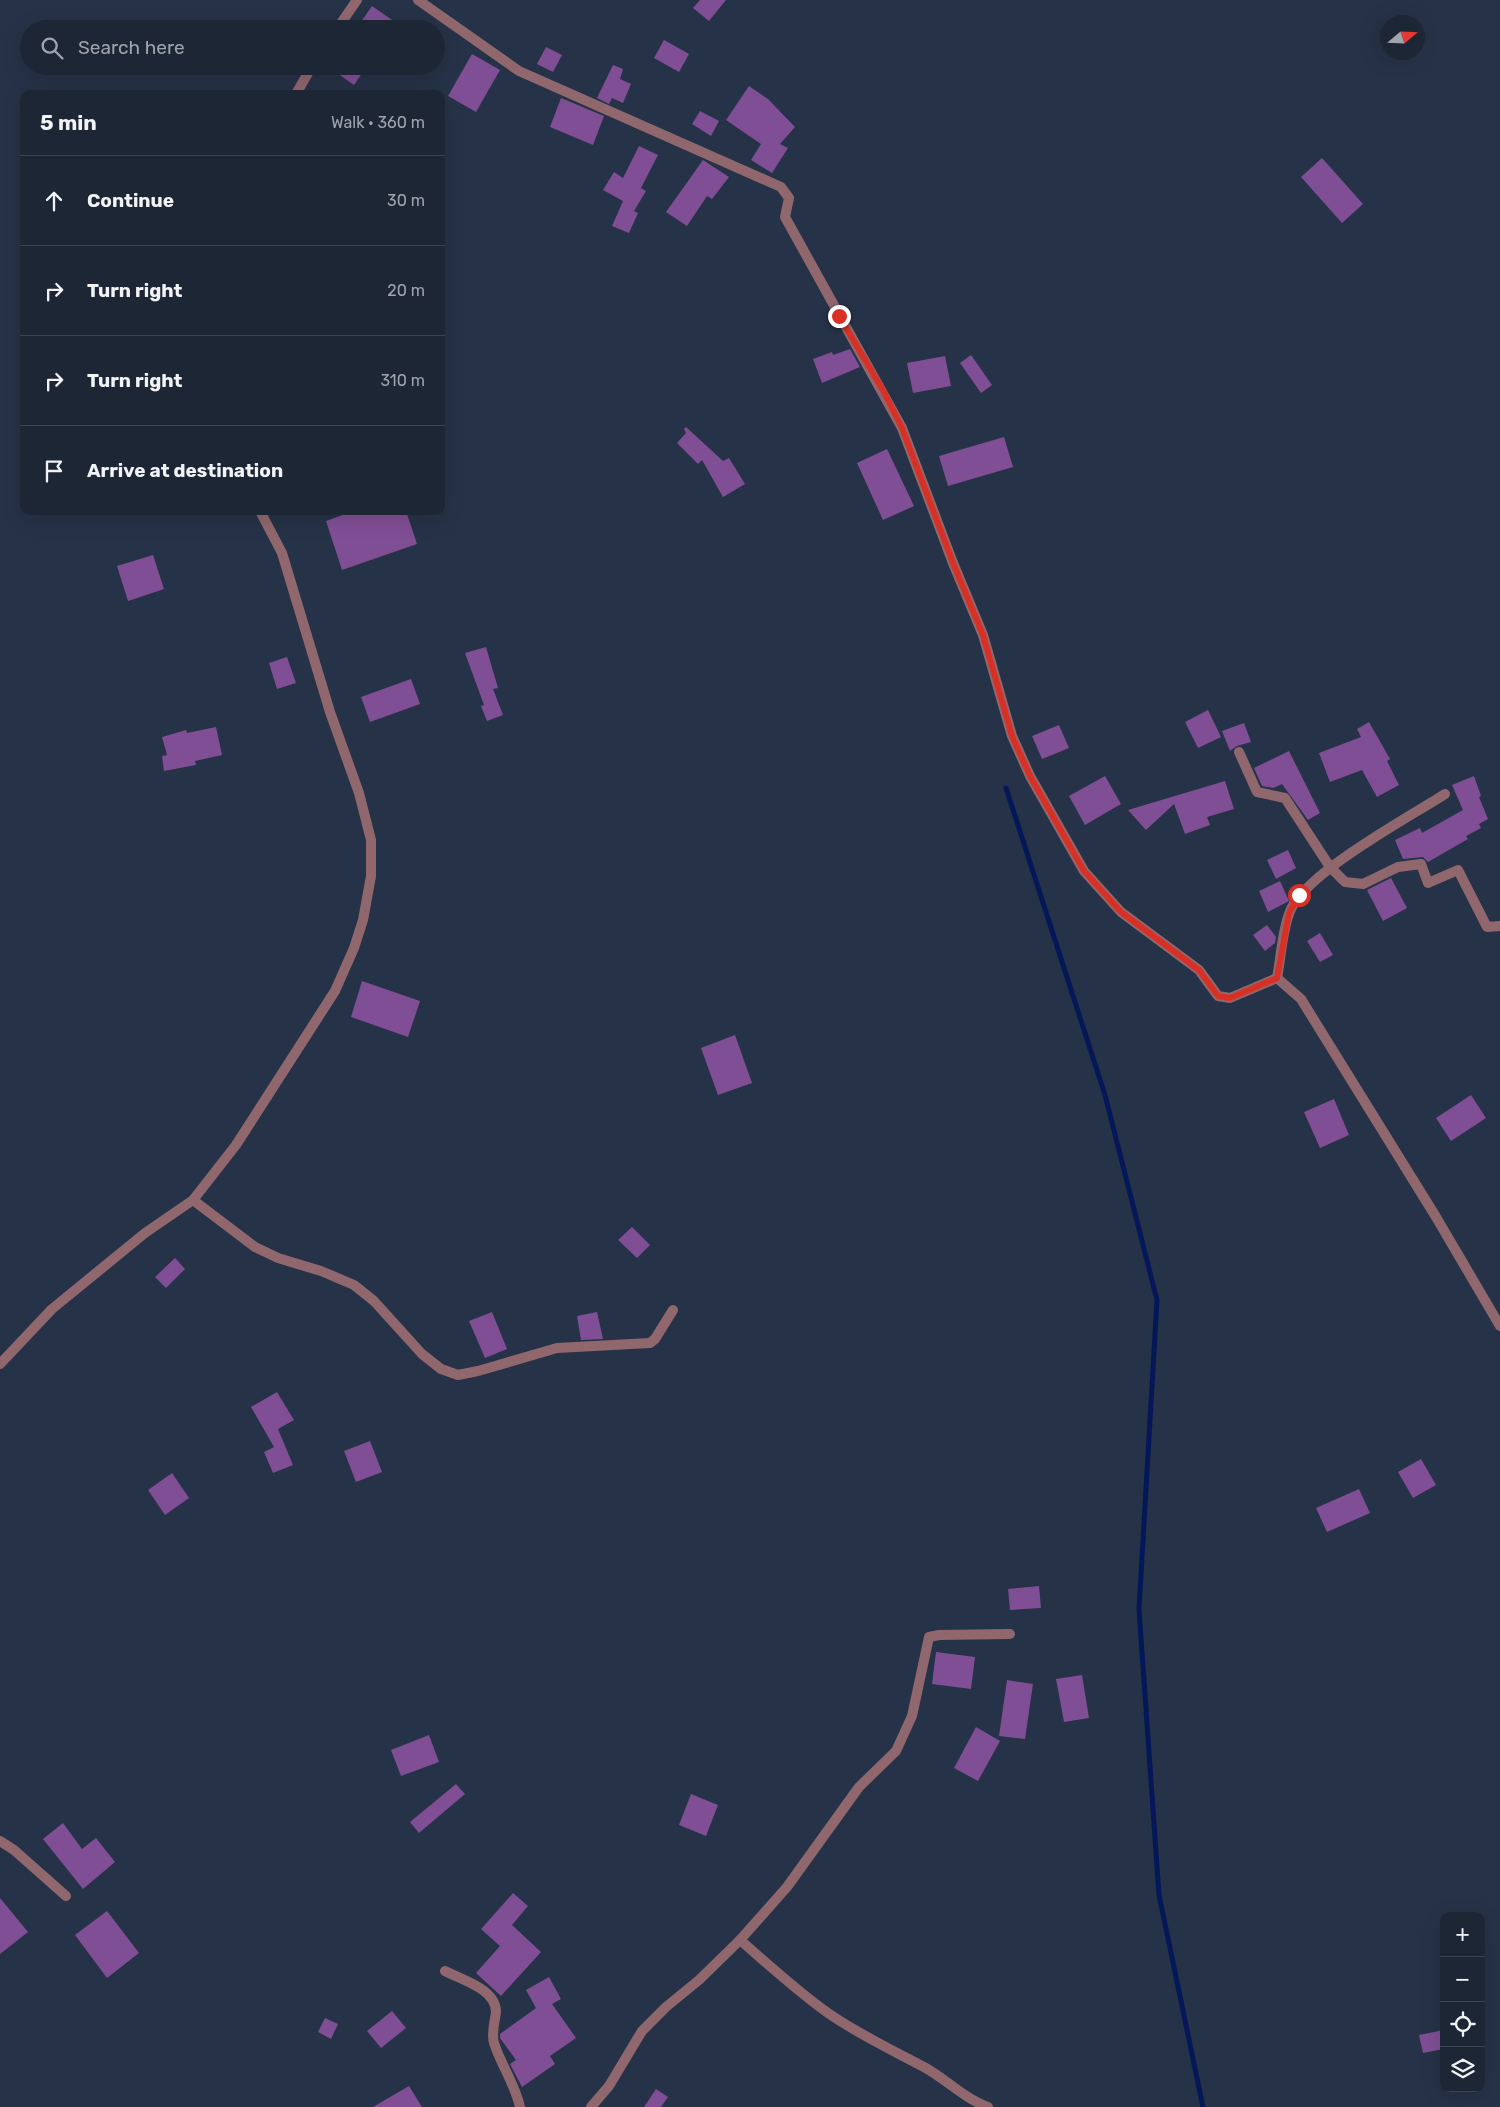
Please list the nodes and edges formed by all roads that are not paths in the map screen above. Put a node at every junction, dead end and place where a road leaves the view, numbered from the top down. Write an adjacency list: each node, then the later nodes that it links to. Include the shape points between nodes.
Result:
1 (356, 0): 3 (street)
2 (418, 0): 11 (street, via 519,71 781,187 789,198 785,217 902,428 983,635 1012,736 1030,776 1084,871 1121,912 1199,970 1218,996 1230,998)
3 (343, 20)
4 (307, 75): 5 (street)
5 (298, 90)
6 (262, 515): 12 (street, via 282,552 327,703 359,793 371,840 371,876 363,920 335,991 236,1145)
7 (1239, 752): 9 (street, via 1257,792 1285,798)
8 (1445, 794): 9 (street)
9 (1330, 867): 10 (street, via 1345,882 1363,884 1398,867 1421,864 1428,883 1458,870 1487,927); 11 (street, via 1299,895 1289,913)
10 (1500, 926)
11 (1277, 978): 14 (street, via 1301,999)
12 (193, 1200): 13 (street, via 256,1247 354,1285 374,1301 422,1354 441,1369 458,1375 557,1348 650,1343); 15 (street, via 145,1233 52,1309)
13 (673, 1310)
14 (1500, 1326)
15 (0, 1364)
16 (1010, 1634): 19 (street, via 929,1637 912,1716 896,1751 859,1787 786,1887)
17 (0, 1840): 18 (street)
18 (66, 1896)
19 (740, 1940): 22 (street, via 642,2031 610,2086); 23 (street, via 829,2014)
20 (445, 1971): 21 (street, via 487,1993 493,2000 496,2009 494,2043 515,2088)
21 (520, 2107)
22 (591, 2107)
23 (988, 2107)

